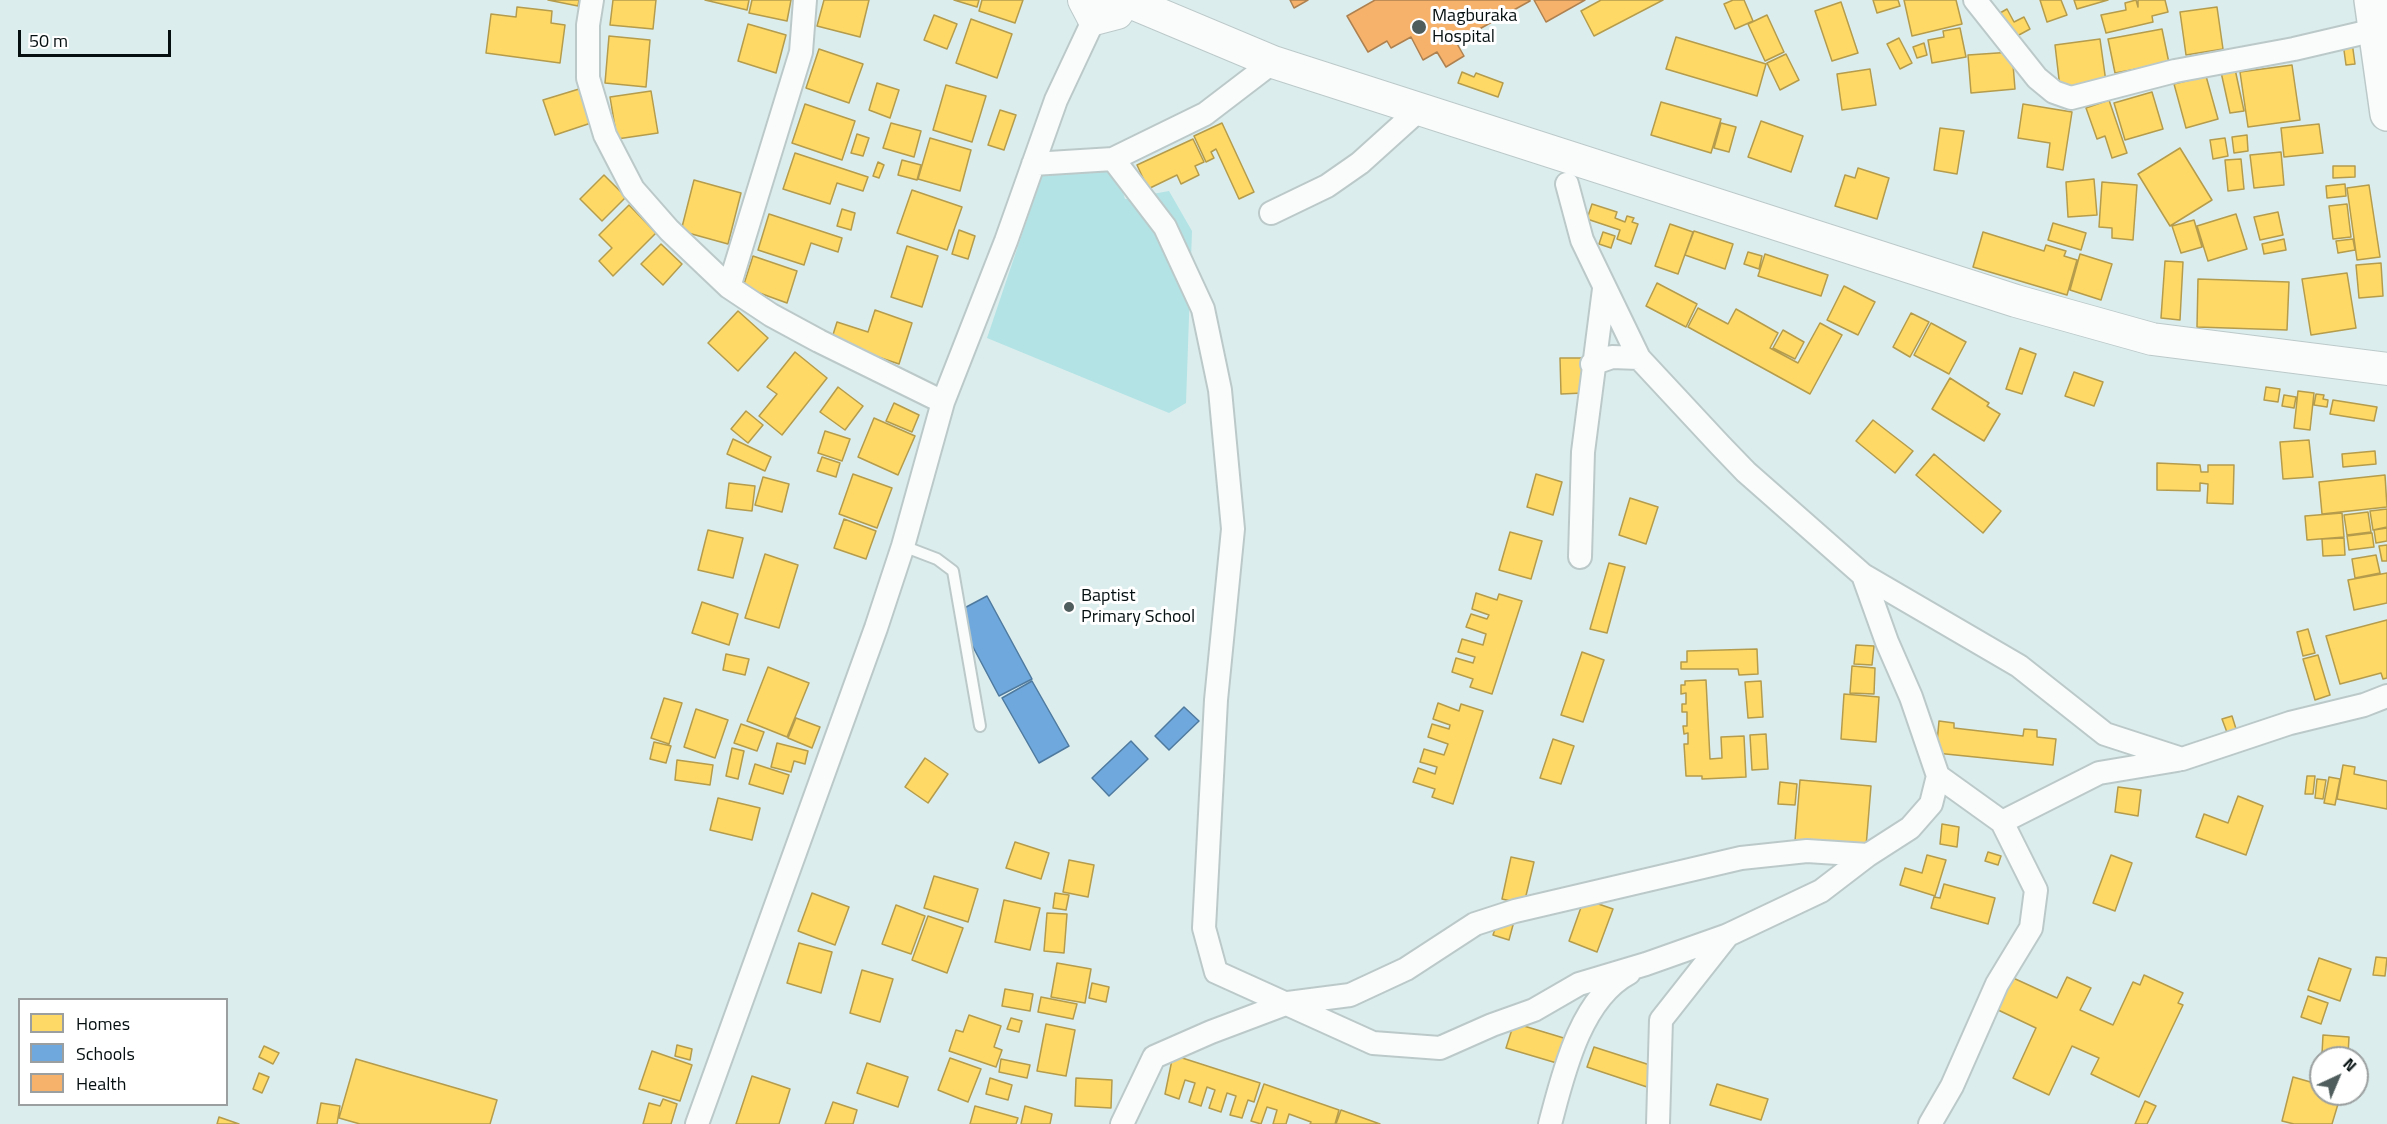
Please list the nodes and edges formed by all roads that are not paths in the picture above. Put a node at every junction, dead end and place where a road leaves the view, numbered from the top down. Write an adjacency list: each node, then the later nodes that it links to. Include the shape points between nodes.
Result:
1 (592, 0): 14 (street, via 588,78 605,135 633,189)
2 (805, 0): 14 (street, via 801,52)
3 (1125, 0): 5 (street, via 1117,13); 7 (street)
4 (1975, 0): 6 (street, via 2037,78 2054,92 2071,98 2175,71 2294,50)
5 (1089, 10): 11 (street)
6 (2373, 15): 9 (main road)
7 (1273, 62): 8 (street); 10 (street, via 1205,114)
8 (1421, 108): 13 (street, via 1360,163 1327,186); 18 (street, via 2016,302 2152,339)
9 (2387, 114)
10 (1113, 159): 11 (street); 31 (street, via 1170,237 1203,309 1220,390 1233,529 1215,700 1204,928 1216,972)
11 (1033, 164): 19 (street)
12 (1567, 184): 15 (street, via 1582,240)
13 (1271, 213)
14 (729, 287): 19 (street, via 819,341)
15 (1604, 289): 16 (street); 17 (street)
16 (1639, 358): 17 (street, via 1612,357); 22 (street, via 1746,472)
17 (1592, 364): 21 (street, via 1582,452)
18 (2387, 369)
19 (943, 402): 20 (street)
20 (903, 546): 24 (lane, via 938,559 953,571); 32 (street)
21 (1580, 557)
22 (1863, 575): 25 (street, via 2019,666 2105,734); 26 (street)
23 (2387, 696): 25 (street)
24 (980, 726)
25 (2182, 759): 27 (street, via 2099,773)
26 (1938, 776): 27 (street); 28 (street, via 1931,804 1910,828)
27 (2002, 822): 36 (street, via 2036,890 2031,927 1997,984 1952,1086)
28 (1868, 855): 29 (street, via 1821,891); 31 (street, via 1807,851 1741,858 1574,896 1475,924 1406,969 1350,996)
29 (1728, 935): 30 (street); 35 (street, via 1661,1020)
30 (1647, 964): 31 (street, via 1579,984 1534,1010 1440,1048 1373,1043); 34 (street, via 1616,980 1581,1025)
31 (1288, 1004): 33 (street, via 1154,1057)
32 (697, 1124)
33 (1122, 1124)
34 (1550, 1124)
35 (1658, 1124)
36 (1930, 1124)

